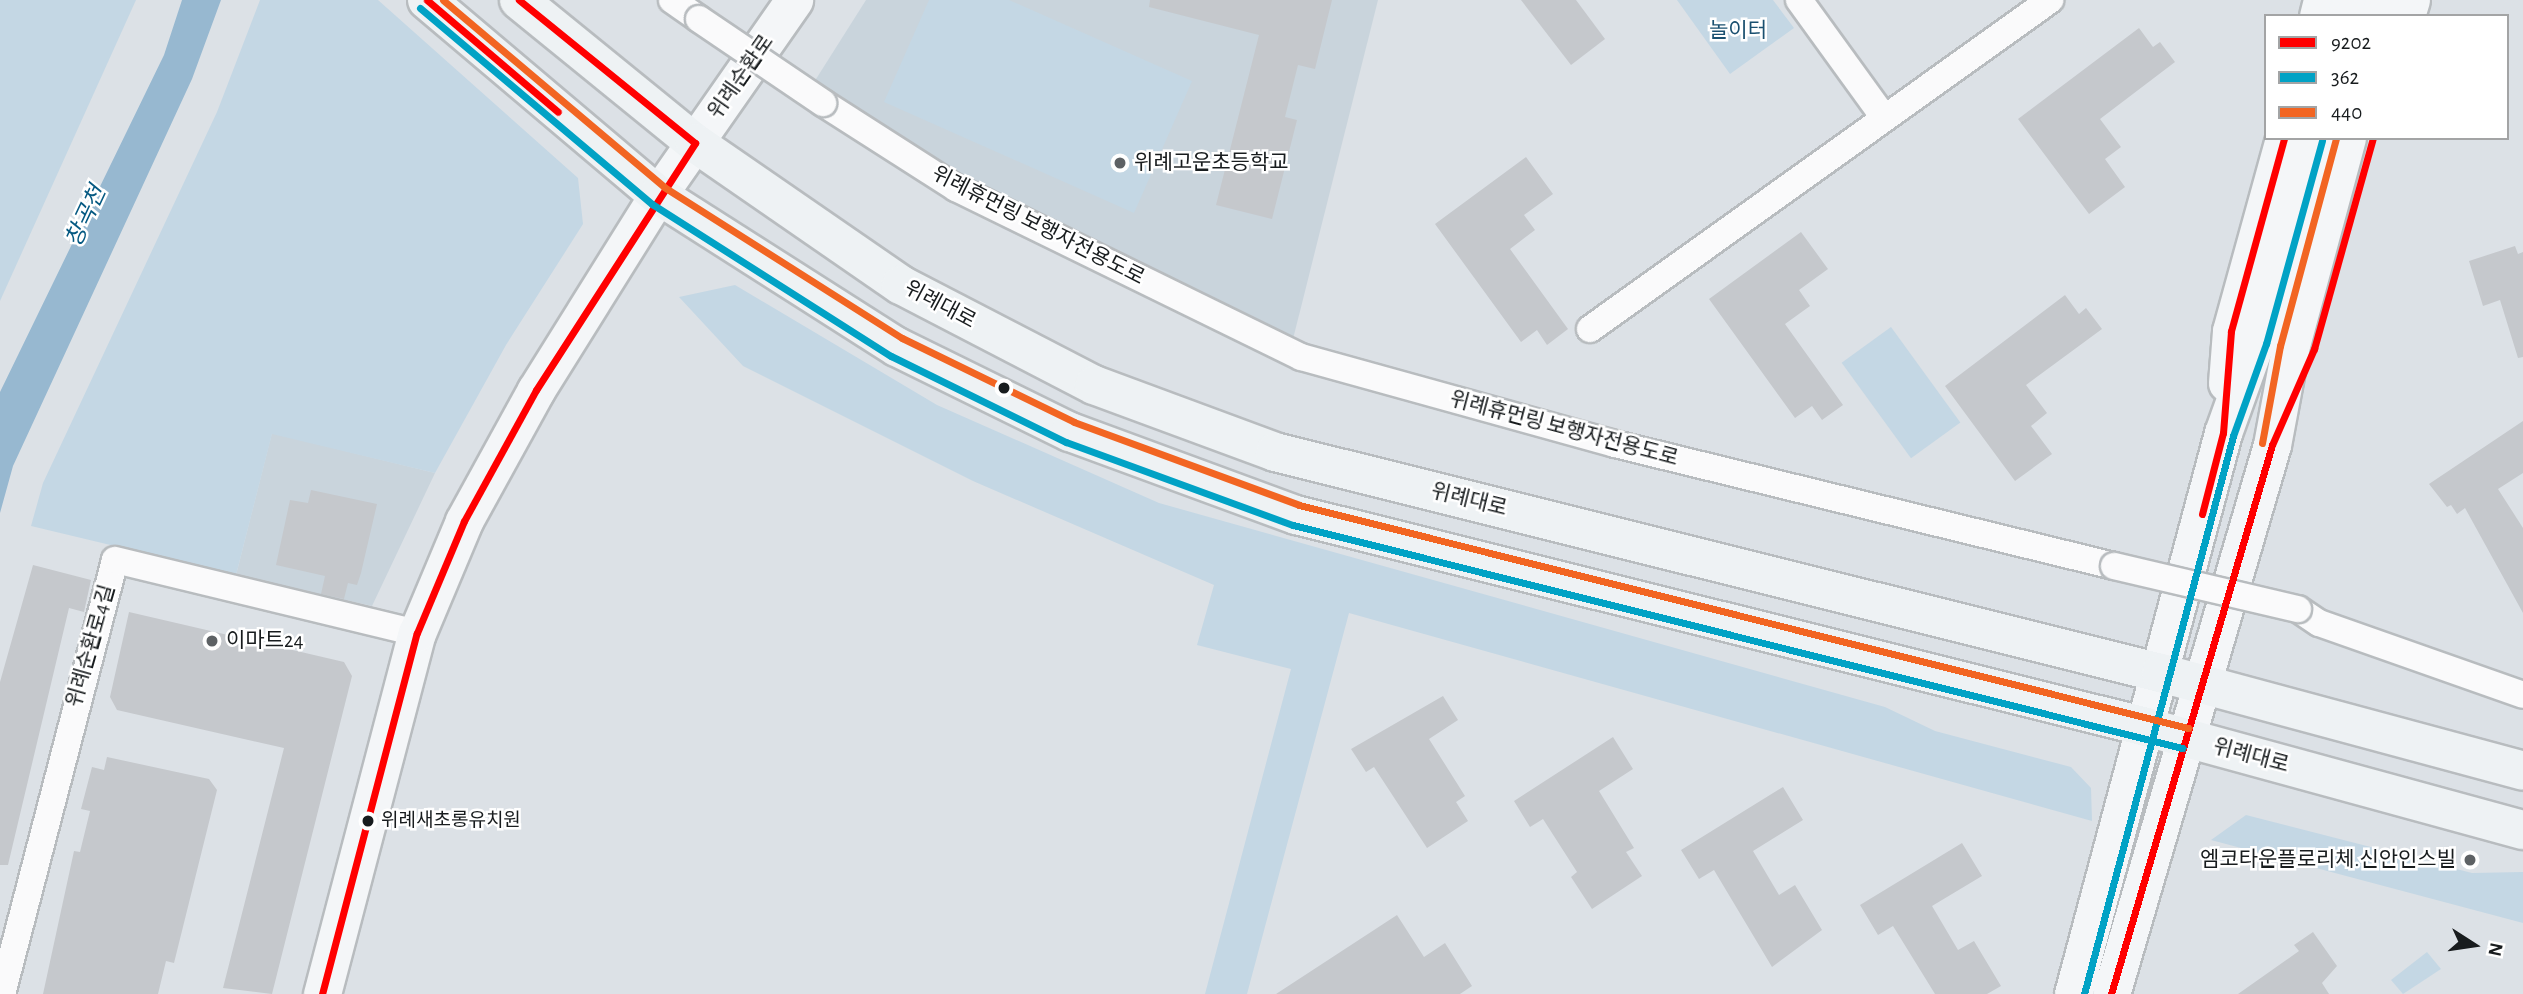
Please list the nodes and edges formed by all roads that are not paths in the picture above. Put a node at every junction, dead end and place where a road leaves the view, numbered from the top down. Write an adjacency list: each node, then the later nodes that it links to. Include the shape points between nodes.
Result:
1 (427, 0): 13 (main road, 위례대로)
2 (519, 0): 12 (main road, 위례대로)
3 (672, 0): 20 (street, 위례휴먼링 보행자전용도로, bridge, via 956,188 1301,357 1615,444 2298,609 2319,623)
4 (794, 0): 12 (main road, 위례순환로)
5 (1799, 0): 7 (street)
6 (2050, 0): 7 (street)
7 (1883, 116): 14 (street)
8 (2283, 140): 15 (main road, via 2231,331)
9 (2311, 140): 15 (main road, via 2256,341)
10 (2346, 140): 16 (main road, via 2290,349)
11 (2372, 140): 16 (main road, via 2314,349)
12 (695, 143): 13 (main road, 위례순환로); 18 (main road, 위례대로, via 901,285 1094,386 1275,452)
13 (657, 195): 17 (main road, 위례순환로, via 529,402 464,521); 21 (main road, 위례대로, via 897,346 1070,432 1260,505)
14 (1590, 329)
15 (2223, 433): 18 (main road)
16 (2273, 445): 19 (main road)
17 (417, 633): 25 (street, 위례순환로4길, via 114,560); 26 (main road, 위례순환로)
18 (2161, 673): 19 (main road, 위례대로); 21 (main road)
19 (2200, 682): 22 (main road); 23 (main road, 위례대로)
20 (2523, 695)
21 (2146, 727): 22 (main road, 위례대로); 27 (main road)
22 (2185, 738): 24 (main road, 위례대로); 28 (main road)
23 (2523, 771)
24 (2523, 830)
25 (2, 994)
26 (322, 994)
27 (2073, 994)
28 (2110, 994)

